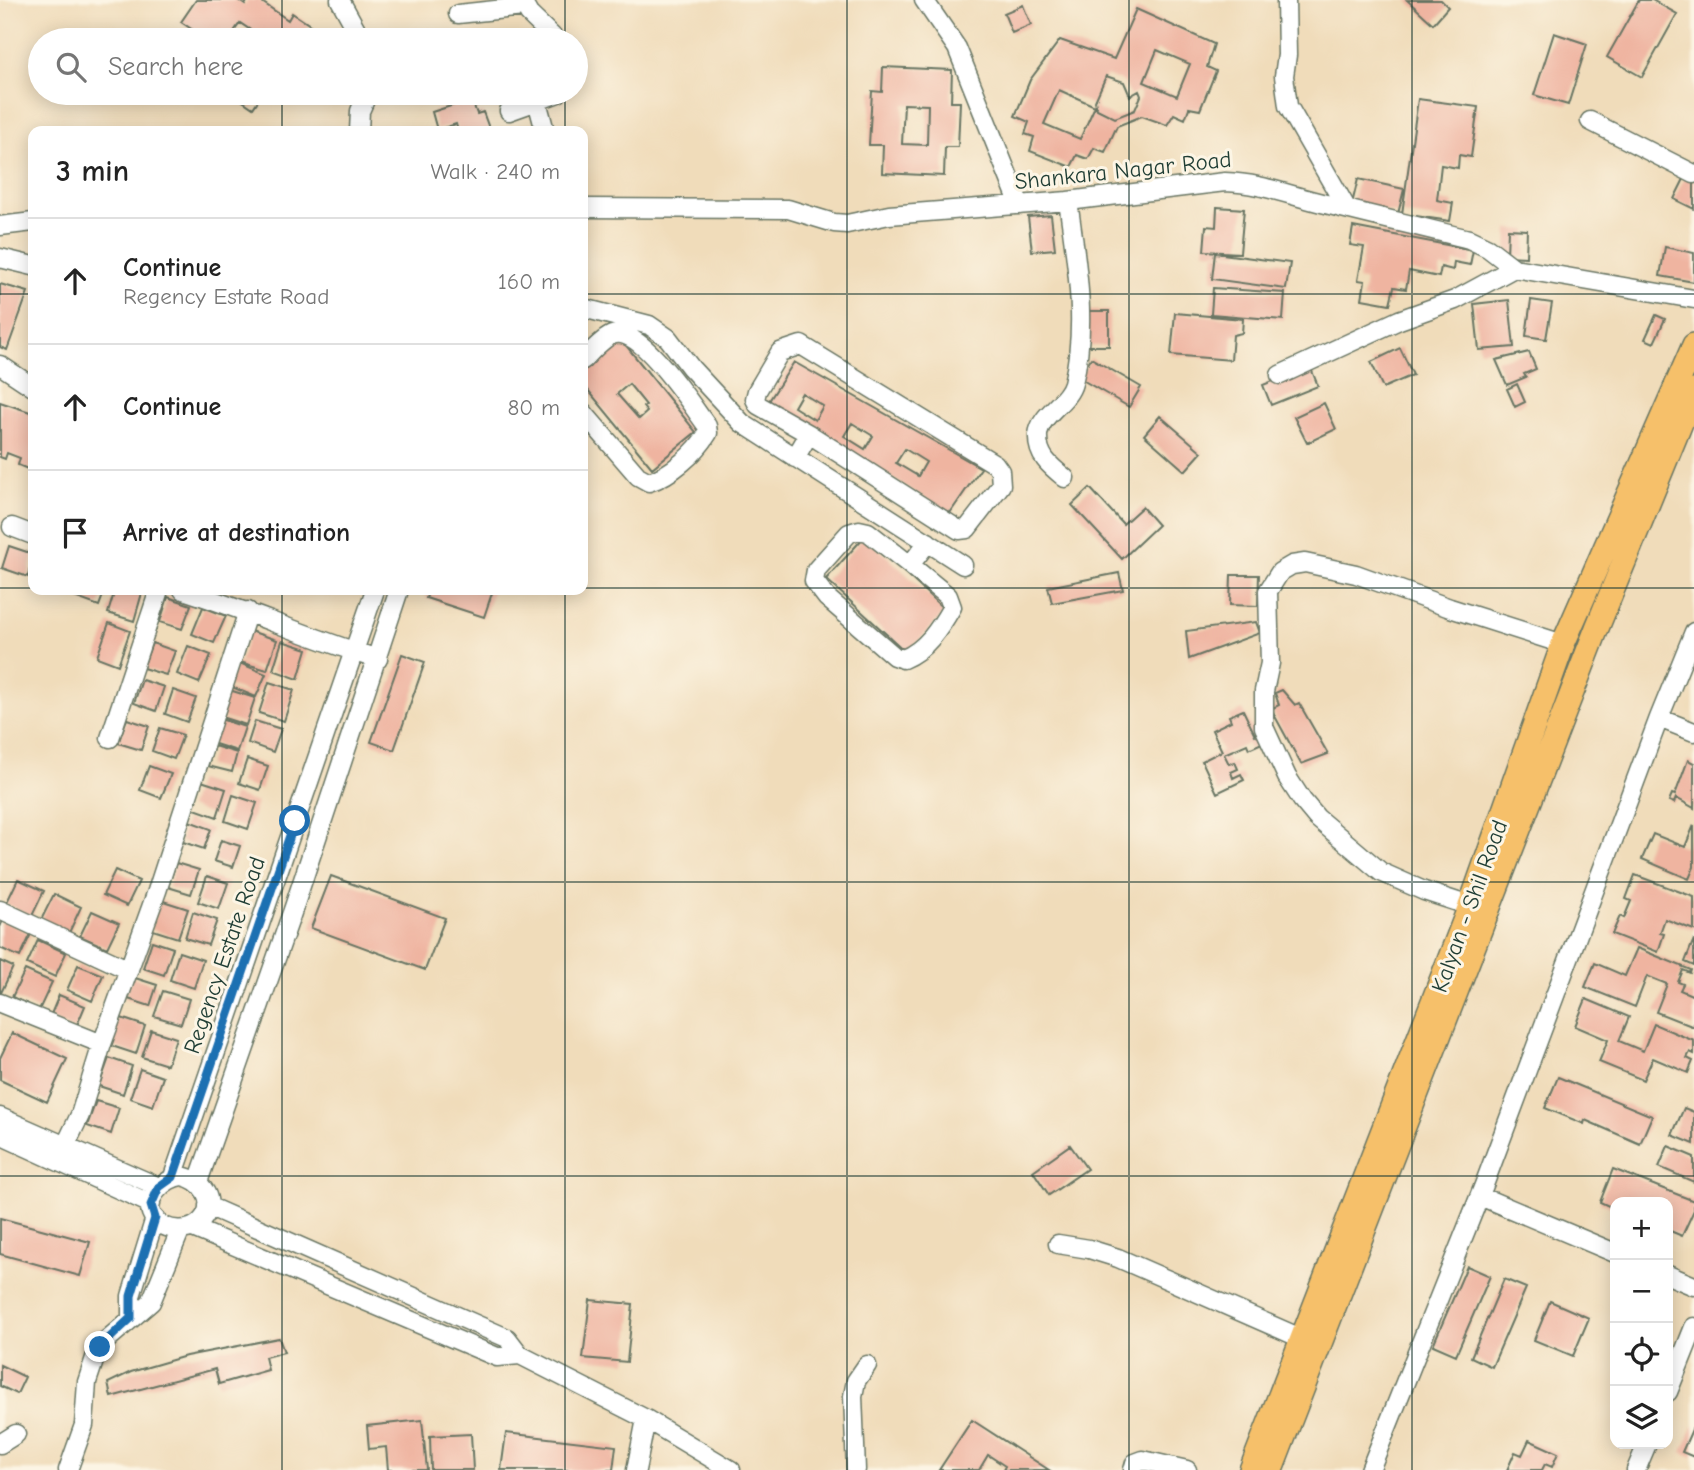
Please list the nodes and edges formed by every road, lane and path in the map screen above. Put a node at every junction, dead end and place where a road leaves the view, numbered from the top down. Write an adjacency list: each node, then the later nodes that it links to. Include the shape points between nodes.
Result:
1 (340, 0): 6 (street)
2 (924, 0): 17 (street, via 957,48)
3 (1286, 0): 19 (street, via 1284,76 1289,106)
4 (522, 3): 5 (street); 7 (street)
5 (458, 14)
6 (355, 28)
7 (545, 28)
8 (363, 105): 13 (street)
9 (526, 105): 11 (street)
10 (538, 105): 14 (street)
11 (509, 111)
12 (1590, 121): 15 (street)
13 (359, 126)
14 (544, 126)
15 (1694, 174)
16 (1068, 201): 17 (street, Shankara Nagar Road); 19 (street, Shankara Nagar Road, via 1244,183); 38 (street, via 1081,344 1072,387 1040,424 1038,438 1042,459)
17 (1020, 205): 18 (street, Shankara Nagar Road, via 889,215 847,224 788,209)
18 (588, 208)
19 (1347, 209): 24 (street, Shankara Nagar Road, via 1469,239)
20 (28, 223): 21 (street)
21 (0, 226)
22 (0, 258): 23 (street)
23 (28, 265)
24 (1514, 268): 25 (street, Shankara Nagar Road); 31 (street, via 1455,300 1399,320)
25 (1694, 299)
26 (588, 308): 30 (street, via 649,325 668,338)
27 (1694, 345): 50 (main road, Kalyan - Shil Road)
28 (588, 356): 32 (street, via 612,335 622,334 654,356)
29 (0, 365): 33 (street)
30 (691, 368): 32 (street); 37 (street, via 742,423)
31 (1280, 375)
32 (674, 383): 35 (street, via 708,433 663,477 649,482 638,476)
33 (28, 384)
34 (1694, 391): 95 (main road, Kalyan - Shil Road, via 1597,628)
35 (588, 418)
36 (809, 434): 36 (street, via 755,400 780,352 801,345 995,464 1002,485 967,529 959,530); 37 (street)
37 (795, 458): 41 (street)
38 (1065, 478)
39 (12, 527): 40 (street)
40 (28, 533)
41 (928, 542): 42 (street); 43 (street)
42 (910, 565): 42 (street, via 948,596 952,607 918,653 903,659 894,656 814,582 816,570 849,533 859,530)
43 (963, 565)
44 (157, 595): 55 (street)
45 (198, 595): 48 (street)
46 (373, 595): 51 (street, Regency Estate Road)
47 (398, 595): 52 (street)
48 (248, 611): 51 (street); 60 (street)
49 (1694, 632): 53 (street)
50 (1563, 644): 56 (main road, Kalyan - Shil Road); 56 (street, via 1356,574 1305,563 1280,572 1268,592 1270,663 1264,727 1287,777 1317,818 1381,872)
51 (353, 651): 52 (street); 58 (street, Regency Estate Road)
52 (378, 659): 59 (street)
53 (1659, 718): 54 (street); 68 (street)
54 (1694, 732)
55 (110, 738)
56 (1470, 906): 80 (main road, Kalyan - Shil Road)
57 (0, 910): 60 (street)
58 (262, 919): 59 (street); 66 (street, Regency Estate Road)
59 (287, 928): 67 (street)
60 (130, 970): 62 (street)
61 (0, 1003): 62 (street)
62 (102, 1044): 65 (street, via 80,1115)
63 (0, 1116): 65 (street)
64 (0, 1135): 65 (street)
65 (62, 1153): 66 (street); 70 (street)
66 (166, 1182): 67 (street, via 191,1178); 70 (street)
67 (198, 1182): 69 (street)
68 (1480, 1196): 73 (street); 96 (street)
69 (208, 1206): 71 (street, via 206,1215); 74 (street)
70 (153, 1211): 71 (street, via 166,1226); 78 (street, via 131,1296)
71 (186, 1229): 76 (street); 78 (street, via 151,1302)
72 (1058, 1244): 80 (street, via 1118,1258)
73 (1610, 1251)
74 (333, 1260): 76 (street); 81 (street, via 507,1338)
75 (1673, 1277): 77 (street)
76 (321, 1282): 81 (street, via 497,1357)
77 (1694, 1286)
78 (131, 1318): 88 (street, via 94,1358 84,1425)
79 (1694, 1327): 83 (street)
80 (1303, 1339): 94 (main road, Kalyan - Shil Road)
81 (520, 1355): 84 (street)
82 (867, 1365): 91 (street, via 853,1395)
83 (1670, 1386)
84 (646, 1419): 89 (street); 90 (street)
85 (16, 1434): 86 (street)
86 (0, 1444)
87 (1645, 1449): 97 (street)
88 (68, 1470)
89 (636, 1470)
90 (731, 1470)
91 (856, 1470)
92 (1133, 1470): 93 (street, via 1135,1463 1143,1460)
93 (1187, 1470)
94 (1251, 1470)
95 (1271, 1470)
96 (1370, 1470)
97 (1636, 1470)

